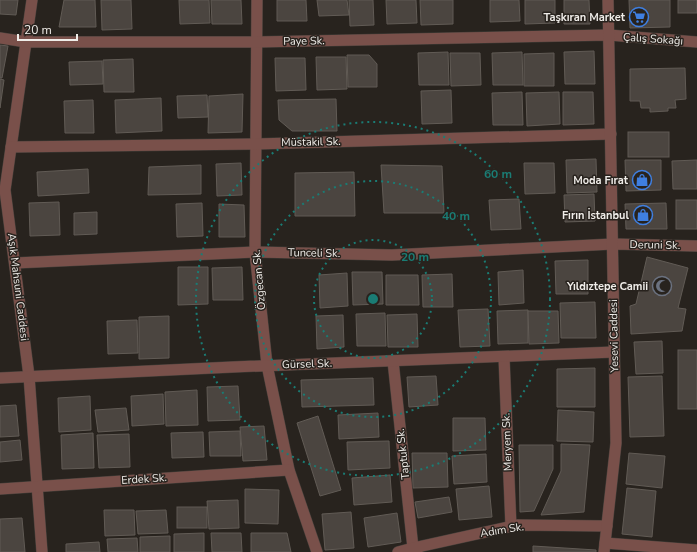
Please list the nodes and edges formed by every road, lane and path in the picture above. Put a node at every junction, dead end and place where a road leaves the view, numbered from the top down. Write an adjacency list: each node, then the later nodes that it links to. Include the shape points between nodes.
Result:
1 (32, 0): 6 (street, Aşık Mahsuni Caddesi)
2 (257, 0): 7 (street, Özgecan Sk.)
3 (608, 0): 4 (street, Yesevi Caddesi)
4 (609, 35): 7 (street, Paye Sk.); 8 (street, Çalış Sokağı); 9 (street, Yesevi Caddesi)
5 (0, 38): 6 (street, Paye Sk.)
6 (26, 42): 7 (street, Paye Sk.); 11 (street, Aşık Mahsuni Caddesi)
7 (256, 42): 10 (street, Özgecan Sk.)
8 (697, 42)
9 (611, 134): 10 (street, Müstakil Sk.); 13 (street, Yesevi Caddesi)
10 (256, 144): 11 (street, Müstakil Sk.); 15 (street, Özgecan Sk.)
11 (11, 147): 12 (street, Aşık Mahsuni Caddesi)
12 (3, 190): 16 (street, Aşık Mahsuni Caddesi)
13 (613, 244): 14 (street, Deruni Sk.); 15 (street, Tunceli Sk., via 392,255); 17 (street, Yesevi Caddesi)
14 (697, 246)
15 (256, 252): 16 (street, Tunceli Sk.); 20 (street, Özgecan Sk.)
16 (15, 263): 21 (street, Aşık Mahsuni Caddesi)
17 (614, 352): 18 (street, Gürsel Sk.); 26 (street, Yesevi Caddesi, via 616,442)
18 (504, 356): 19 (street, Gürsel Sk.); 27 (street, Meryem Sk.)
19 (393, 361): 20 (street, Gürsel Sk.); 29 (street, Taptuk Sk.)
20 (267, 365): 21 (street, Gürsel Sk.); 23 (street, Özgecan Sk.)
21 (29, 376): 22 (street, Gürsel Sk.); 24 (street, Aşık Mahsuni Caddesi)
22 (0, 378)
23 (289, 470): 24 (street, Erdek Sk.); 32 (street, Özgecan Sk.)
24 (37, 486): 25 (street, Erdek Sk.); 31 (street, Aşık Mahsuni Caddesi)
25 (0, 489)
26 (607, 526): 27 (street, Adım Sk.); 28 (street, Yesevi Caddesi)
27 (511, 527): 29 (street, Adım Sk.)
28 (605, 547): 30 (street)
29 (415, 550): 33 (street, Adım Sk.)
30 (697, 550)
31 (42, 552)
32 (317, 552)
33 (398, 552)

